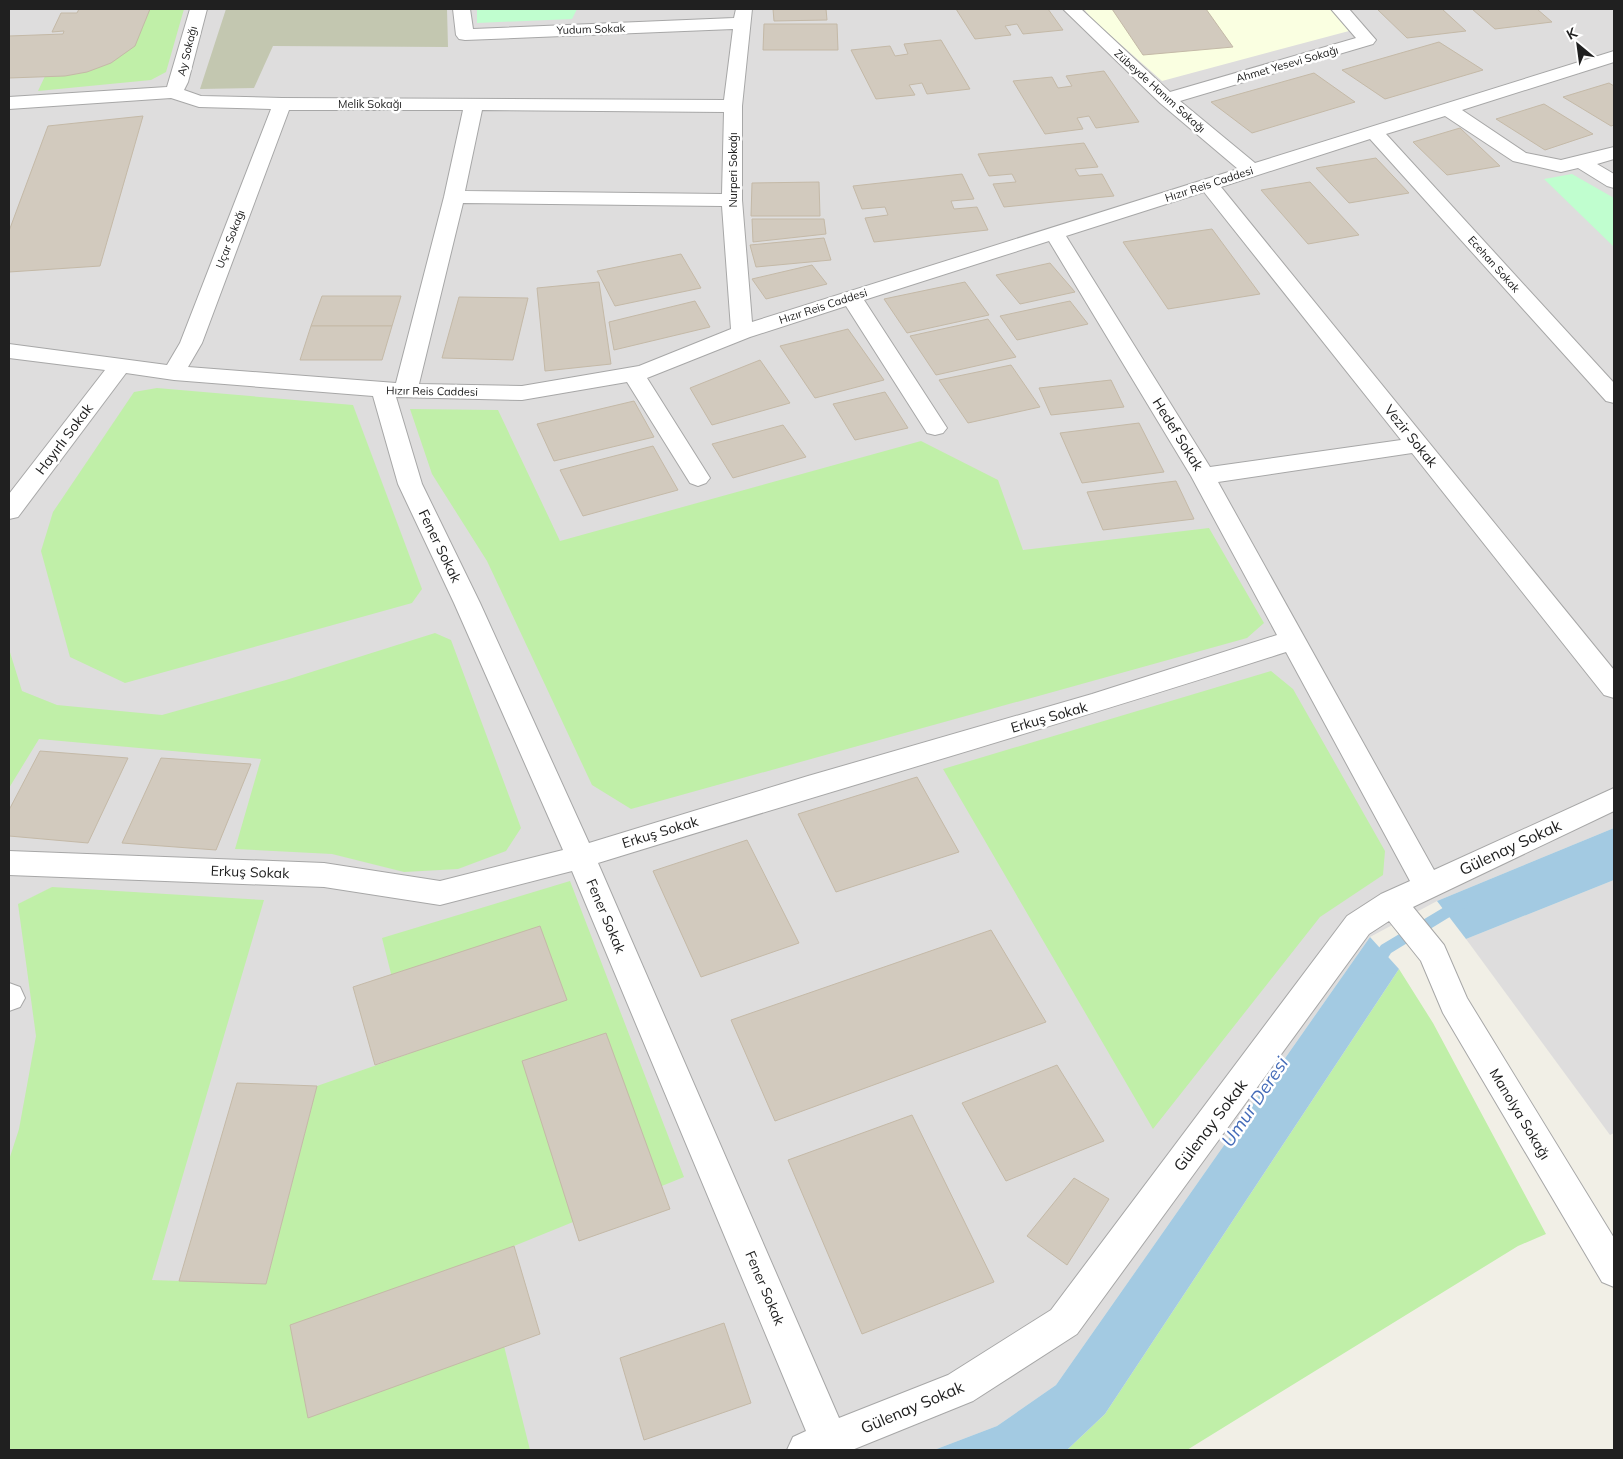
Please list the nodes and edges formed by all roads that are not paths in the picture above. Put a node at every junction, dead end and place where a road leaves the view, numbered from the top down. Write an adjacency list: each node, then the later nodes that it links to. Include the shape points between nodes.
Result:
1 (198, 9): 7 (street, Ay Sokağı, via 179,82)
2 (462, 9): 5 (street, Yudum Sokak, via 465,35)
3 (1071, 9): 8 (street, Zübeyde Hanım Sokağı)
4 (1340, 9): 8 (street, Ahmet Yesevi Sokağı, via 1367,40)
5 (743, 16): 12 (street, Nurperi Sokağı)
6 (1614, 56): 13 (street, Hızır Reis Caddesi)
7 (173, 92): 9 (street, Melik Sokağı); 10 (street, Melik Sokağı, via 199,101)
8 (1167, 100): 17 (street, Zübeyde Hanım Sokağı)
9 (9, 103)
10 (282, 104): 11 (street, Melik Sokağı); 27 (street, Uçar Sokağı, via 191,343)
11 (474, 105): 12 (street, Melik Sokağı); 20 (street)
12 (733, 106): 21 (street, Nurperi Sokağı)
13 (1448, 109): 14 (street, Hızır Reis Caddesi); 16 (street, via 1520,157 1561,166)
14 (1374, 132): 17 (street, Hızır Reis Caddesi); 30 (street, Ecehan Sokak)
15 (1614, 153): 16 (street)
16 (1581, 162): 18 (street)
17 (1252, 170): 19 (street, Hızır Reis Caddesi)
18 (1614, 182)
19 (1208, 184): 22 (street, Hızır Reis Caddesi); 32 (street, Vezir Sokak)
20 (454, 197): 21 (street); 29 (street)
21 (732, 200): 24 (street, Nurperi Sokağı)
22 (1054, 233): 23 (street, Hızır Reis Caddesi); 33 (street, Hedef Sokak)
23 (852, 297): 24 (street, Hızır Reis Caddesi); 31 (street)
24 (742, 332): 28 (street, Hızır Reis Caddesi)
25 (9, 351): 26 (street, Hızır Reis Caddesi)
26 (119, 367): 27 (street, Hızır Reis Caddesi); 35 (street, Hayırlı Sokak)
27 (174, 373): 29 (street, Hızır Reis Caddesi)
28 (633, 374): 29 (street, Hızır Reis Caddesi, via 522,393); 34 (street)
29 (394, 390): 39 (street, Fener Sokak, via 410,484)
30 (1614, 396)
31 (935, 428)
32 (1418, 445): 33 (street, Hedef Sokak); 37 (street, Vezir Sokak)
33 (1203, 476): 36 (street)
34 (698, 478)
35 (9, 511)
36 (1293, 640): 39 (street, Erkuş Sokak, via 1097,703); 41 (street)
37 (1614, 688)
38 (1614, 799): 41 (street, Gülenay Sokak)
39 (581, 857): 40 (street, Erkuş Sokak, via 440,893 324,875); 44 (street, Fener Sokak)
40 (9, 863)
41 (1428, 886): 42 (street, Gülenay Sokak)
42 (1396, 908): 43 (street, Manolya Sokağı, via 1433,954 1454,1004); 44 (street, Gülenay Sokak, via 1358,925 1064,1322 960,1388)
43 (1614, 1270)
44 (818, 1446)

